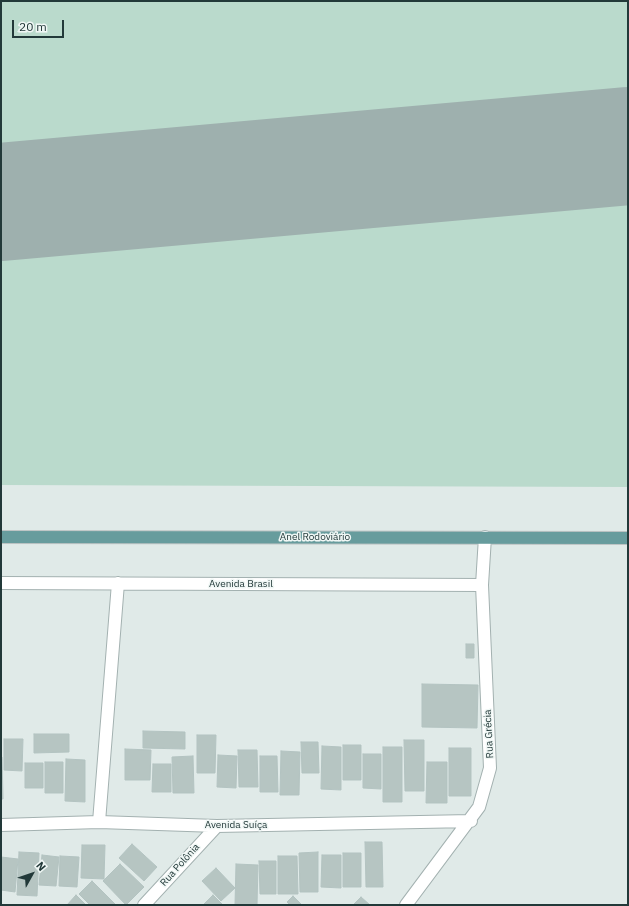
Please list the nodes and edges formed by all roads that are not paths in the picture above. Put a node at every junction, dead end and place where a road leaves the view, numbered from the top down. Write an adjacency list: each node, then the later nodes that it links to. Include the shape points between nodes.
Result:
1 (1, 537): 2 (main road, Anel Rodoviário)
2 (485, 537): 3 (main road, Anel Rodoviário); 6 (street, Rua Grécia)
3 (628, 538)
4 (1, 583): 5 (street, Avenida Brasil)
5 (118, 583): 6 (street, Avenida Brasil); 8 (street)
6 (482, 585): 7 (street, Rua Grécia, via 490,768 481,802)
7 (471, 821): 10 (street, Avenida Suíça); 12 (street, Rua Grécia)
8 (99, 822): 9 (street, Avenida Suíça); 10 (street, Avenida Suíça)
9 (1, 825)
10 (217, 826): 11 (street, Rua Polônia)
11 (144, 905)
12 (406, 905)

